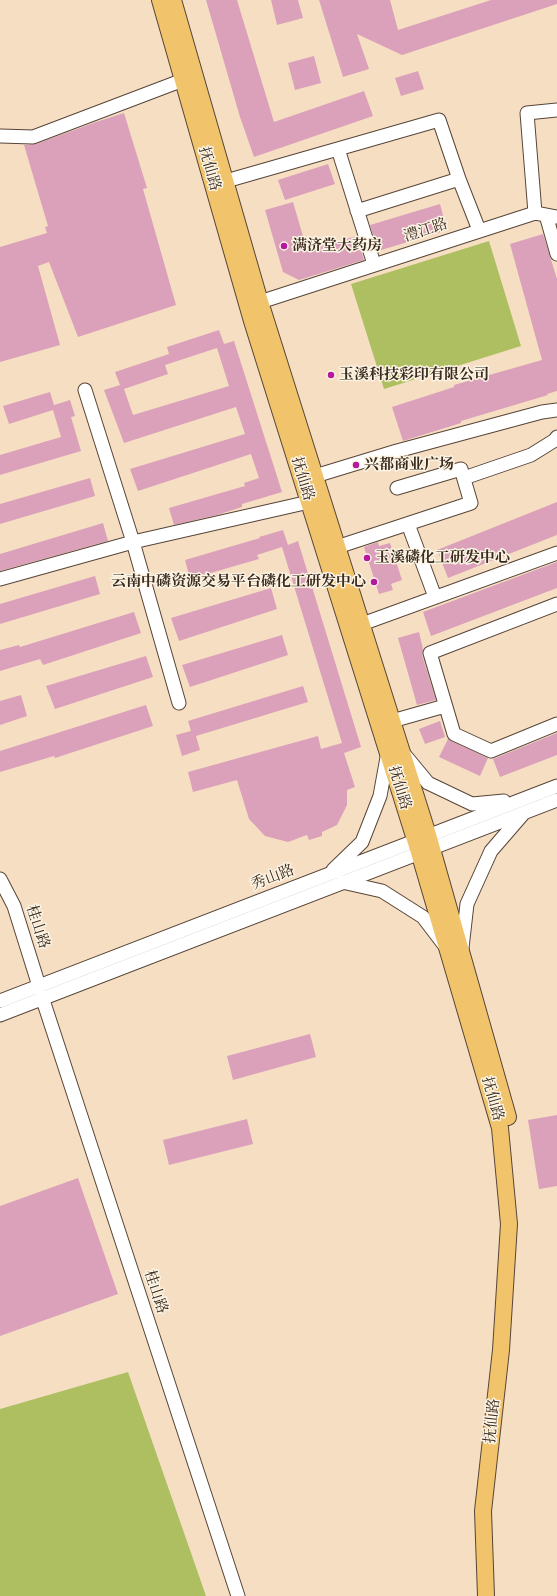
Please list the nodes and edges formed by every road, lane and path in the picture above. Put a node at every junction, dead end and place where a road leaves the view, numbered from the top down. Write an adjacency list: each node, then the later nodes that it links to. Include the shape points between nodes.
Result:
1 (160, 0): 3 (main road, 抚仙路)
2 (173, 0): 3 (main road, 抚仙路)
3 (189, 78): 5 (street, via 33,137); 8 (main road, 抚仙路); 21 (main road, 抚仙路, via 252,321)
4 (557, 110): 10 (street, via 527,113)
5 (0, 136)
6 (338, 150): 7 (street, via 439,120); 8 (street); 9 (street)
7 (459, 179): 9 (street); 11 (street)
8 (226, 181): 14 (main road, 抚仙路)
9 (357, 211): 13 (street)
10 (546, 215): 11 (street, 澧江路); 12 (street)
11 (479, 230): 13 (street, 澧江路)
12 (557, 254)
13 (374, 264): 14 (street, 澧江路)
14 (260, 302): 18 (main road, 抚仙路)
15 (85, 390): 23 (street)
16 (557, 410): 18 (street, via 404,449)
17 (556, 440): 19 (street, via 531,455)
18 (315, 476): 24 (main road, 抚仙路)
19 (464, 478): 20 (street, via 461,469); 22 (street, via 471,503)
20 (397, 488)
21 (309, 502): 23 (street); 34 (main road, 抚仙路)
22 (408, 524): 24 (street); 27 (street)
23 (133, 542): 26 (street); 30 (street)
24 (337, 547): 29 (main road, 抚仙路)
25 (557, 553): 27 (street)
26 (0, 579)
27 (436, 597): 29 (street)
28 (557, 604): 31 (street, via 430,653)
29 (362, 624): 32 (main road, 抚仙路)
30 (180, 703)
31 (445, 706): 32 (street); 33 (street, via 454,734 491,751)
32 (392, 721): 34 (main road, 抚仙路)
33 (557, 724)
34 (395, 752): 36 (street, via 428,783 472,804); 39 (main road, 抚仙路); 40 (street, via 362,842)
35 (557, 786): 36 (street, 秀山路)
36 (518, 800): 39 (street, 秀山路)
37 (557, 800): 38 (street, 秀山路)
38 (525, 812): 39 (street, 秀山路); 43 (street, via 491,851 467,904)
39 (424, 844): 40 (street, 秀山路); 42 (street, 秀山路); 43 (main road, 抚仙路)
40 (329, 874): 44 (street, 秀山路)
41 (0, 879): 44 (street, 桂山路, via 14,906)
42 (342, 882): 43 (street, via 382,892 423,917); 44 (street, 秀山路)
43 (455, 951): 48 (main road, 抚仙路, via 500,1128 509,1224 501,1350 483,1511); 49 (main road, 抚仙路, via 511,1126 520,1224 512,1351 494,1511)
44 (40, 992): 45 (street, 秀山路); 46 (street, 秀山路); 47 (street, 桂山路)
45 (0, 1001)
46 (0, 1015)
47 (238, 1596)
48 (486, 1596)
49 (497, 1596)

